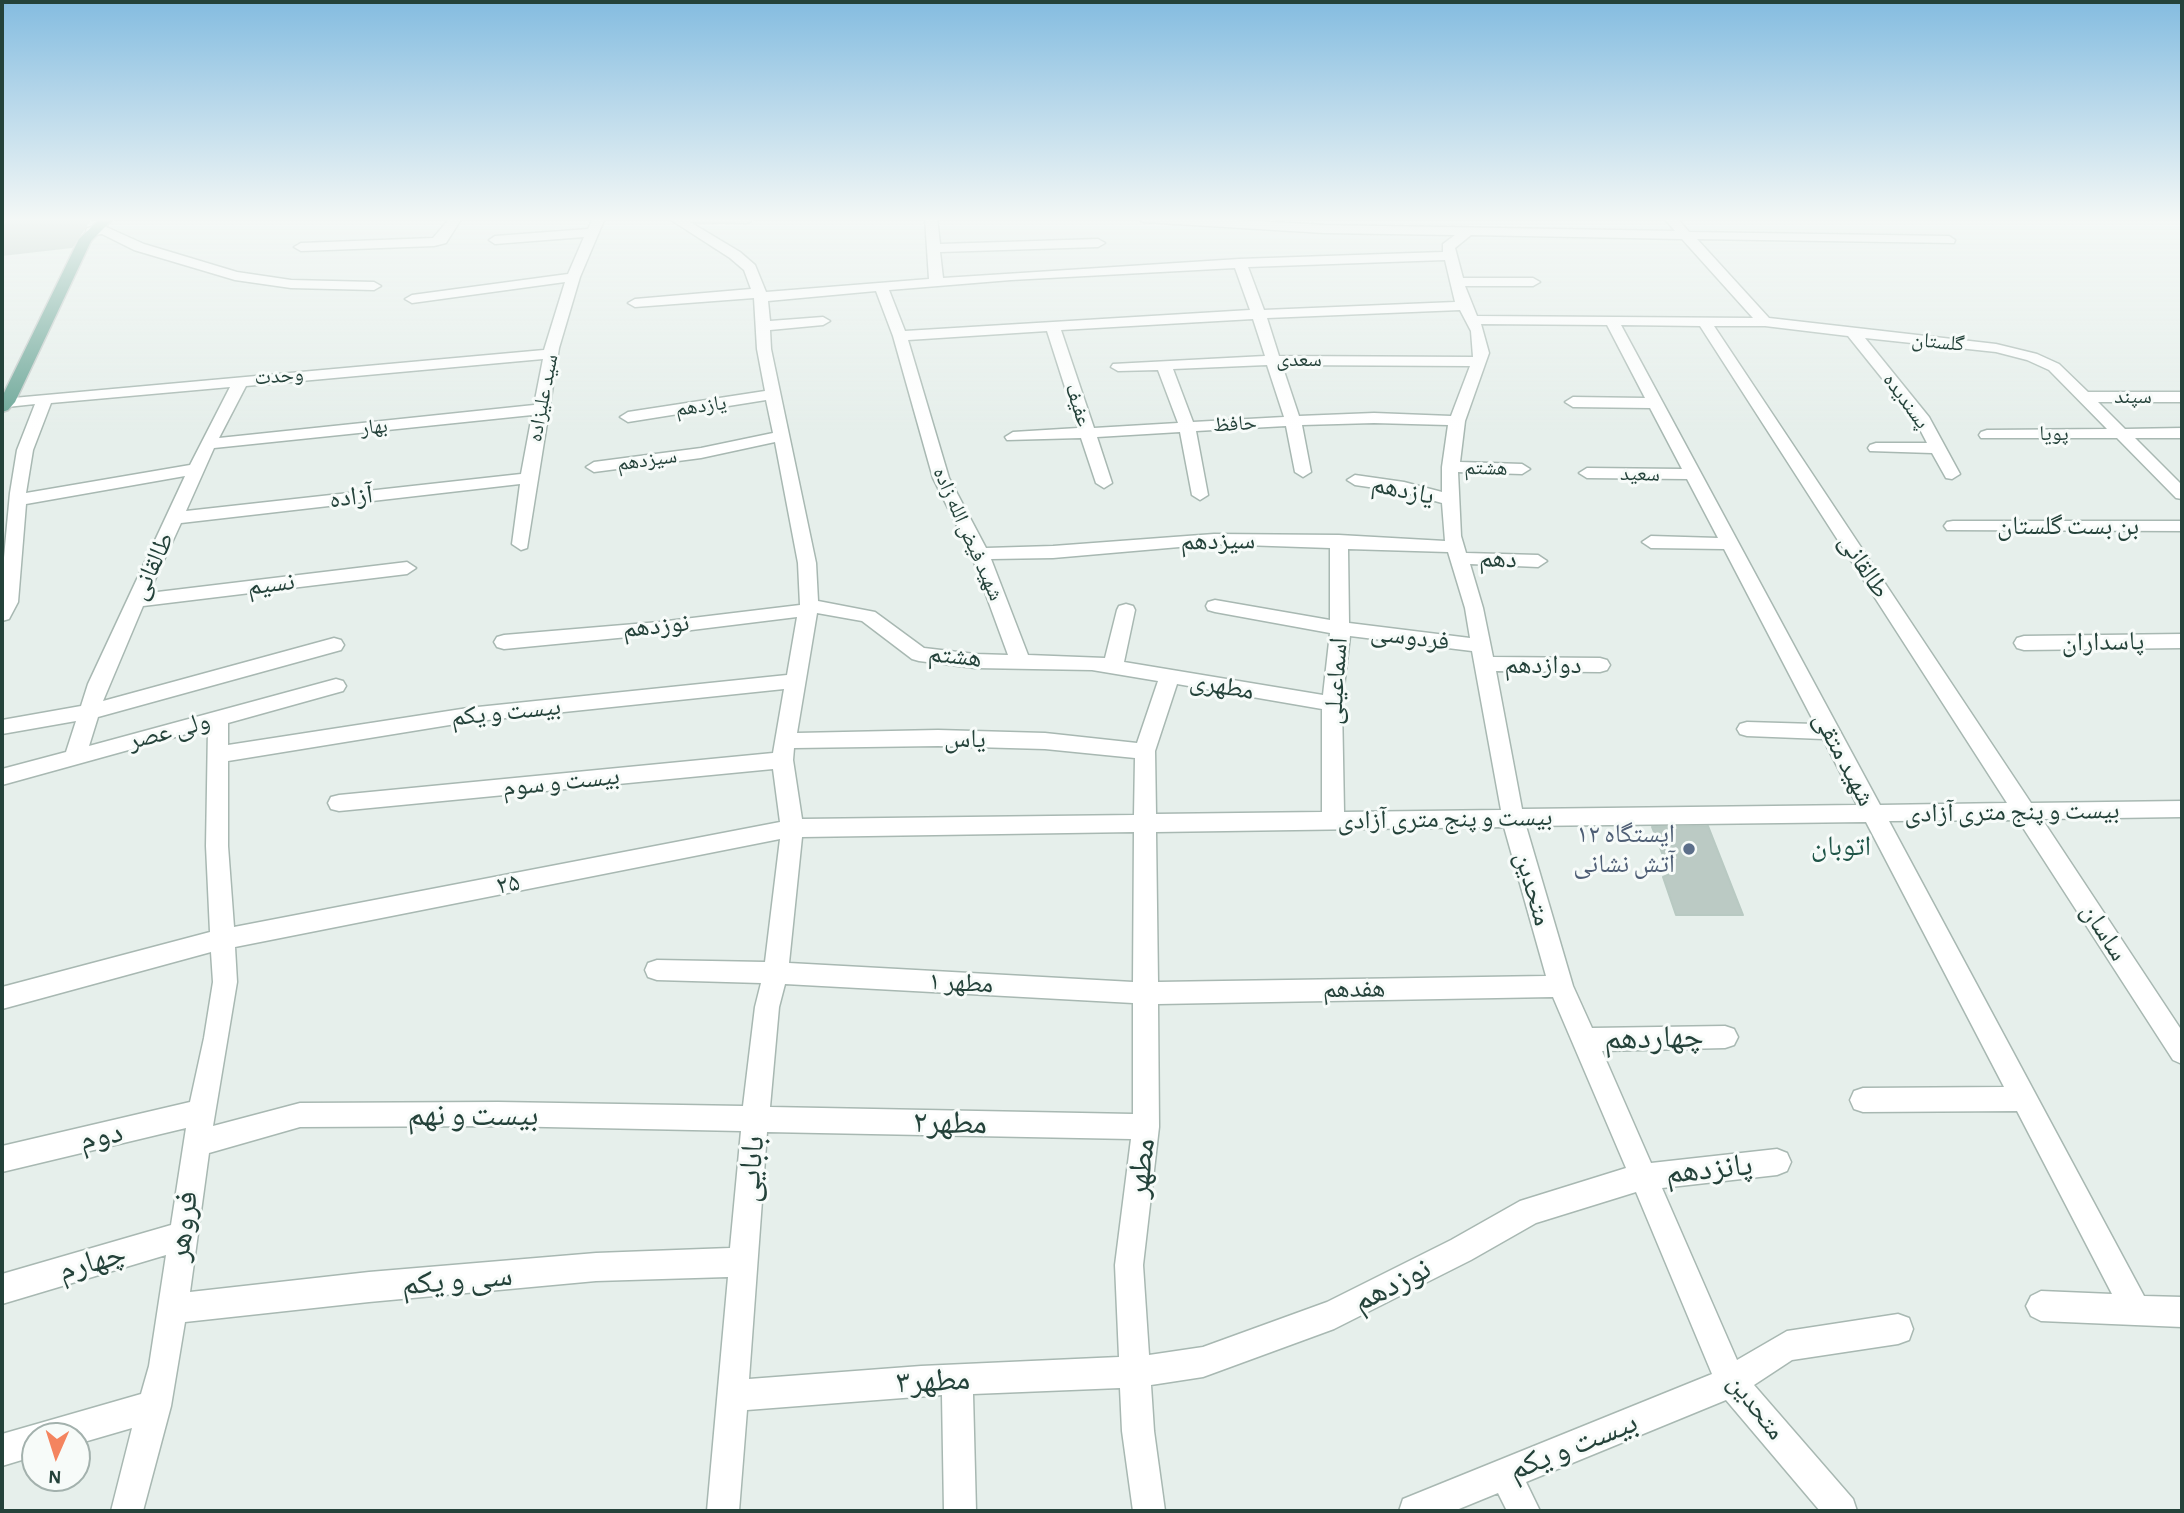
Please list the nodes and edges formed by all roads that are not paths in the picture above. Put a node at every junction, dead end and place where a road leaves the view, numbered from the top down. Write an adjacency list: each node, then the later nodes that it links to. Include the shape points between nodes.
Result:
1 (64, 289): 30 (main road)
2 (488, 289): 11 (street)
3 (570, 289): 23 (street, سید علیزاده)
4 (758, 289): 10 (street)
5 (857, 289): 10 (street)
6 (882, 289): 22 (street, شهید فیض الله زاده)
7 (1250, 289): 14 (street)
8 (1459, 289): 13 (street, متحدین)
9 (1735, 289): 18 (street)
10 (760, 295): 12 (street); 19 (street, بابایی)
11 (412, 299)
12 (635, 303)
13 (1468, 313): 14 (street, گلستان); 15 (street, گلستان); 25 (street, متحدین, via 1478,331)
14 (1258, 314): 20 (street, گلستان); 24 (street)
15 (1611, 319): 16 (street, گلستان); 35 (street, شهید متقی)
16 (1703, 320): 18 (street, گلستان); 106 (street, طالقانی)
17 (823, 321): 19 (street)
18 (1765, 322): 21 (street, گلستان)
19 (762, 326): 29 (street, بابایی)
20 (1052, 326): 22 (street, گلستان); 41 (street, عفیف)
21 (1853, 332): 31 (street, گلستان, via 1996,348 2032,357 2054,366); 49 (street, پسندیده, via 1921,417)
22 (900, 336): 73 (street, شهید فیض الله زاده, via 941,478)
23 (552, 354): 28 (street, وحدت); 36 (street, سید علیزاده)
24 (1272, 360): 25 (street, سعدی); 26 (street, سعدی); 38 (street)
25 (1479, 362): 39 (street, متحدین)
26 (1164, 365): 27 (street, سعدی); 40 (street)
27 (1118, 367)
28 (241, 380): 33 (street, وحدت); 47 (street, طالقانی)
29 (773, 394): 37 (street, یازدهم); 45 (street, بابایی)
30 (6, 397): 33 (street, وحدت)
31 (2084, 397): 32 (street, سپند); 42 (street, گلستان)
32 (2182, 397)
33 (45, 398): 63 (street, via 25,450)
34 (1573, 402): 35 (street)
35 (1655, 403): 56 (street, شهید متقی)
36 (541, 409): 47 (street, بهار); 58 (street, سید علیزاده)
37 (628, 416)
38 (1293, 421): 39 (street, حافظ); 40 (street, حافظ); 54 (street)
39 (1457, 421): 51 (street, متحدین)
40 (1186, 426): 41 (street, حافظ); 62 (street)
41 (1087, 432): 46 (street, حافظ); 60 (street, عفیف)
42 (2121, 433): 43 (street, پویا); 44 (street, پویا); 61 (street, گلستان)
43 (2182, 433)
44 (1987, 435)
45 (782, 436): 50 (street, سیزدهم, via 701,453); 78 (street, بابایی, via 807,563)
46 (1013, 438)
47 (208, 444): 52 (street, طالقانی)
48 (1875, 448): 49 (street)
49 (1937, 448): 57 (street, پسندیده)
50 (594, 467)
51 (1450, 467): 53 (street, هشتم); 64 (street, متحدین)
52 (196, 469): 63 (street); 65 (street, طالقانی)
53 (1522, 469)
54 (1303, 472)
55 (1587, 473): 56 (street, سعید)
56 (1693, 474): 71 (street, شهید متقی)
57 (1952, 474)
58 (529, 478): 65 (street, آزاده); 70 (street, سید علیزاده)
59 (1355, 480): 64 (street, یازدهم, via 1404,486)
60 (1104, 483)
61 (2182, 494)
62 (1200, 495)
63 (18, 500): 80 (street, via 9,602)
64 (1451, 500): 72 (street, متحدین)
65 (174, 517): 76 (street, طالقانی)
66 (1953, 526): 67 (street, بن بست گلستان)
67 (2182, 526)
68 (1339, 541): 72 (street, سیزدهم); 73 (street, سیزدهم, via 1214,539); 81 (street, اسماعیلی)
69 (1651, 542): 71 (street)
70 (522, 544)
71 (1730, 544): 98 (street, شهید متقی)
72 (1457, 552): 74 (street, دهم); 86 (street, متحدین)
73 (980, 554): 87 (street, شهید فیض الله زاده)
74 (1538, 561)
75 (407, 568): 76 (street, نسیم)
76 (135, 601): 94 (street, طالقانی)
77 (1216, 606): 81 (street, فردوسی)
78 (808, 607): 83 (street, نوزدهم, via 659,628); 87 (street, هشتم, via 868,616 919,654); 91 (street, بابایی)
79 (1126, 610): 89 (street)
80 (2, 615)
81 (1340, 628): 86 (street, فردوسی); 93 (street, اسماعیلی)
82 (2182, 641): 84 (street, پاسداران)
83 (504, 642)
84 (2024, 643)
85 (334, 645): 94 (street)
86 (1483, 655): 88 (street, دوازدهم); 108 (street, متحدین)
87 (1020, 660): 89 (street, هشتم)
88 (1601, 665)
89 (1114, 667): 90 (street, مطهری)
90 (1169, 677): 93 (street, مطهری); 100 (street, مطهر)
91 (795, 681): 99 (street, بابایی); 101 (street, بیست و یکم, via 468,715)
92 (337, 686): 95 (street, ولی عصر)
93 (1332, 704): 109 (street, اسماعیلی)
94 (88, 712): 96 (street); 102 (street, طالقانی)
95 (218, 718): 101 (street, فروهر); 102 (street, ولی عصر)
96 (2, 727)
97 (1747, 729): 98 (street)
98 (1830, 732): 107 (street, شهید متقی)
99 (783, 751): 100 (street, یاس, via 938,738 1045,741); 104 (street, بیست و سوم); 111 (street, بابایی)
100 (1145, 751): 110 (street, مطهر)
101 (218, 755): 112 (street, فروهر)
102 (75, 757): 103 (street, ولی عصر)
103 (2, 776)
104 (339, 803)
105 (2182, 809): 106 (street, بیست و پنج متری آزادی)
106 (2025, 811): 107 (street, بیست و پنج متری آزادی); 120 (street, ساسان)
107 (1873, 814): 108 (street, بیست و پنج متری آزادی); 121 (street, شهید متقی)
108 (1513, 818): 109 (street, بیست و پنج متری آزادی); 115 (street, متحدین)
109 (1333, 821): 110 (street, بیست و پنج متری آزادی)
110 (1143, 823): 111 (street, بیست و پنج متری آزادی); 116 (street, مطهر)
111 (792, 828): 112 (street, ۲۵); 114 (street, بابایی)
112 (223, 939): 117 (street); 123 (street, فروهر, via 225,982)
113 (657, 971): 114 (street, مطهر ۱)
114 (776, 973): 116 (street, مطهر ۱); 124 (street, بابایی, via 767,1007)
115 (1561, 986): 116 (street, هفدهم); 119 (street, متحدین)
116 (1147, 993): 125 (street, مطهر)
117 (2, 998)
118 (1725, 1037): 119 (street, چهاردهم)
119 (1584, 1040): 129 (street, متحدین)
120 (2182, 1052)
121 (2024, 1099): 122 (street); 135 (street, شهید متقی)
122 (1863, 1100)
123 (201, 1112): 126 (street, فروهر); 127 (street, دوم)
124 (755, 1119): 125 (street, مطهر۲); 126 (street, بیست و نهم, via 300,1115); 131 (street, بابایی)
125 (1146, 1127): 138 (street, مطهر, via 1129,1265)
126 (196, 1144): 130 (street, فروهر)
127 (2, 1159)
128 (1777, 1161): 129 (street, پانزدهم)
129 (1641, 1177): 138 (street, نوزدهم, via 1530,1211 1334,1314 1203,1362); 140 (street, متحدین)
130 (182, 1236): 132 (street, چهارم); 134 (street, فروهر)
131 (743, 1262): 134 (street, سی و یکم, via 596,1267); 141 (street, بابایی)
132 (2, 1289)
133 (2041, 1306): 135 (street)
134 (172, 1309): 142 (street, فروهر)
135 (2136, 1310): 136 (street)
136 (2182, 1312)
137 (1898, 1329): 140 (street, بیست و یکم, via 1787,1346)
138 (1134, 1372): 139 (street, مطهر۳); 150 (street, مطهر)
139 (957, 1380): 141 (street, مطهر۳); 149 (street)
140 (1731, 1381): 146 (street, بیست و یکم); 153 (street, متحدین)
141 (732, 1396): 148 (street, بابایی)
142 (155, 1406): 143 (street); 147 (street, فروهر)
143 (91, 1424)
144 (21, 1444): 145 (street)
145 (2, 1450)
146 (1505, 1474): 151 (street, بیست و یکم); 152 (street)
147 (127, 1511)
148 (723, 1511)
149 (960, 1511)
150 (1149, 1511)
151 (1415, 1511)
152 (1524, 1511)
153 (1841, 1511)

